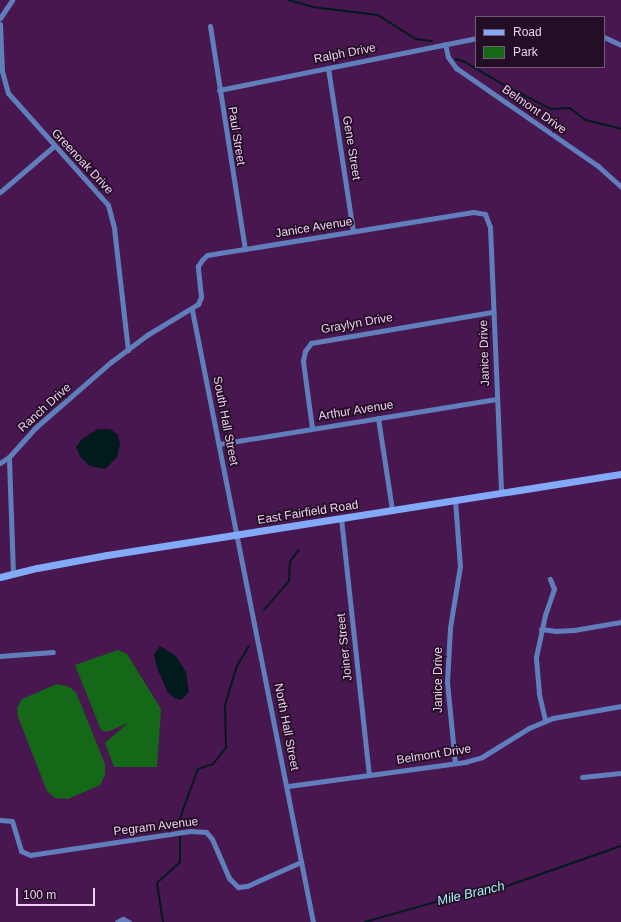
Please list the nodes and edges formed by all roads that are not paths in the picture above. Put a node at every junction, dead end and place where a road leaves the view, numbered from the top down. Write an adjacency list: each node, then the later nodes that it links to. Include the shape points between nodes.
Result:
1 (12, 0): 2 (street)
2 (0, 18)
3 (0, 24): 11 (street, Greenoak Drive, via 2,71 8,93)
4 (210, 26): 10 (street, Paul Street)
5 (475, 38): 7 (street, Ralph Drive)
6 (605, 38): 8 (street)
7 (445, 44): 9 (street, Ralph Drive); 12 (street, Belmont Drive, via 448,57 456,68 598,166)
8 (621, 45)
9 (328, 68): 10 (street, Ralph Drive); 15 (street, Gene Street)
10 (219, 90): 16 (street, Paul Street)
11 (54, 146): 13 (street); 19 (street, Greenoak Drive, via 108,205 114,228)
12 (621, 187)
13 (0, 192)
14 (485, 214): 15 (street, Janice Avenue, via 474,212); 18 (street, Janice Drive, via 490,227)
15 (353, 232): 16 (street, Janice Avenue)
16 (245, 249): 17 (street, Janice Avenue, via 207,255 202,260 198,266 201,298)
17 (192, 310): 19 (street, Ranch Drive, via 147,335); 23 (street, South Hall Street)
18 (493, 312): 20 (street, Janice Drive); 22 (street, Graylyn Drive, via 317,340 305,351 303,361)
19 (128, 350): 24 (street, Ranch Drive, via 35,428)
20 (496, 399): 21 (street, Arthur Avenue); 27 (street, Janice Drive)
21 (378, 418): 22 (street, Arthur Avenue); 29 (street)
22 (312, 428): 23 (street, Arthur Avenue)
23 (219, 444): 31 (street, South Hall Street)
24 (9, 457): 25 (street, Ranch Drive); 32 (street)
25 (0, 463)
26 (621, 474): 27 (main road, East Fairfield Road)
27 (501, 493): 28 (main road, East Fairfield Road)
28 (455, 500): 29 (main road, East Fairfield Road); 41 (street, Janice Drive, via 460,566 450,628 447,682)
29 (392, 510): 30 (main road, East Fairfield Road)
30 (341, 518): 31 (main road, East Fairfield Road); 43 (street, Joiner Street)
31 (236, 536): 32 (main road, East Fairfield Road, via 107,555); 45 (street, North Hall Street)
32 (13, 574): 33 (main road, East Fairfield Road)
33 (0, 577)
34 (550, 579): 36 (street, via 554,589)
35 (621, 622): 36 (street, via 574,630)
36 (541, 629): 40 (street, via 536,674)
37 (53, 652): 38 (street)
38 (0, 656)
39 (621, 706): 40 (street, Belmont Drive)
40 (545, 720): 41 (street, Belmont Drive, via 482,758)
41 (455, 763): 43 (street, Belmont Drive)
42 (621, 773): 44 (street)
43 (369, 774): 45 (street, Belmont Drive)
44 (582, 777)
45 (288, 786): 47 (street, North Hall Street)
46 (0, 820): 47 (street, Pegram Avenue, via 12,821 21,851 30,855 190,831 206,832 212,839 229,878 238,887 251,885)
47 (301, 862): 50 (street, North Hall Street)
48 (117, 922): 49 (street, via 123,919)
49 (129, 922)
50 (313, 922)

